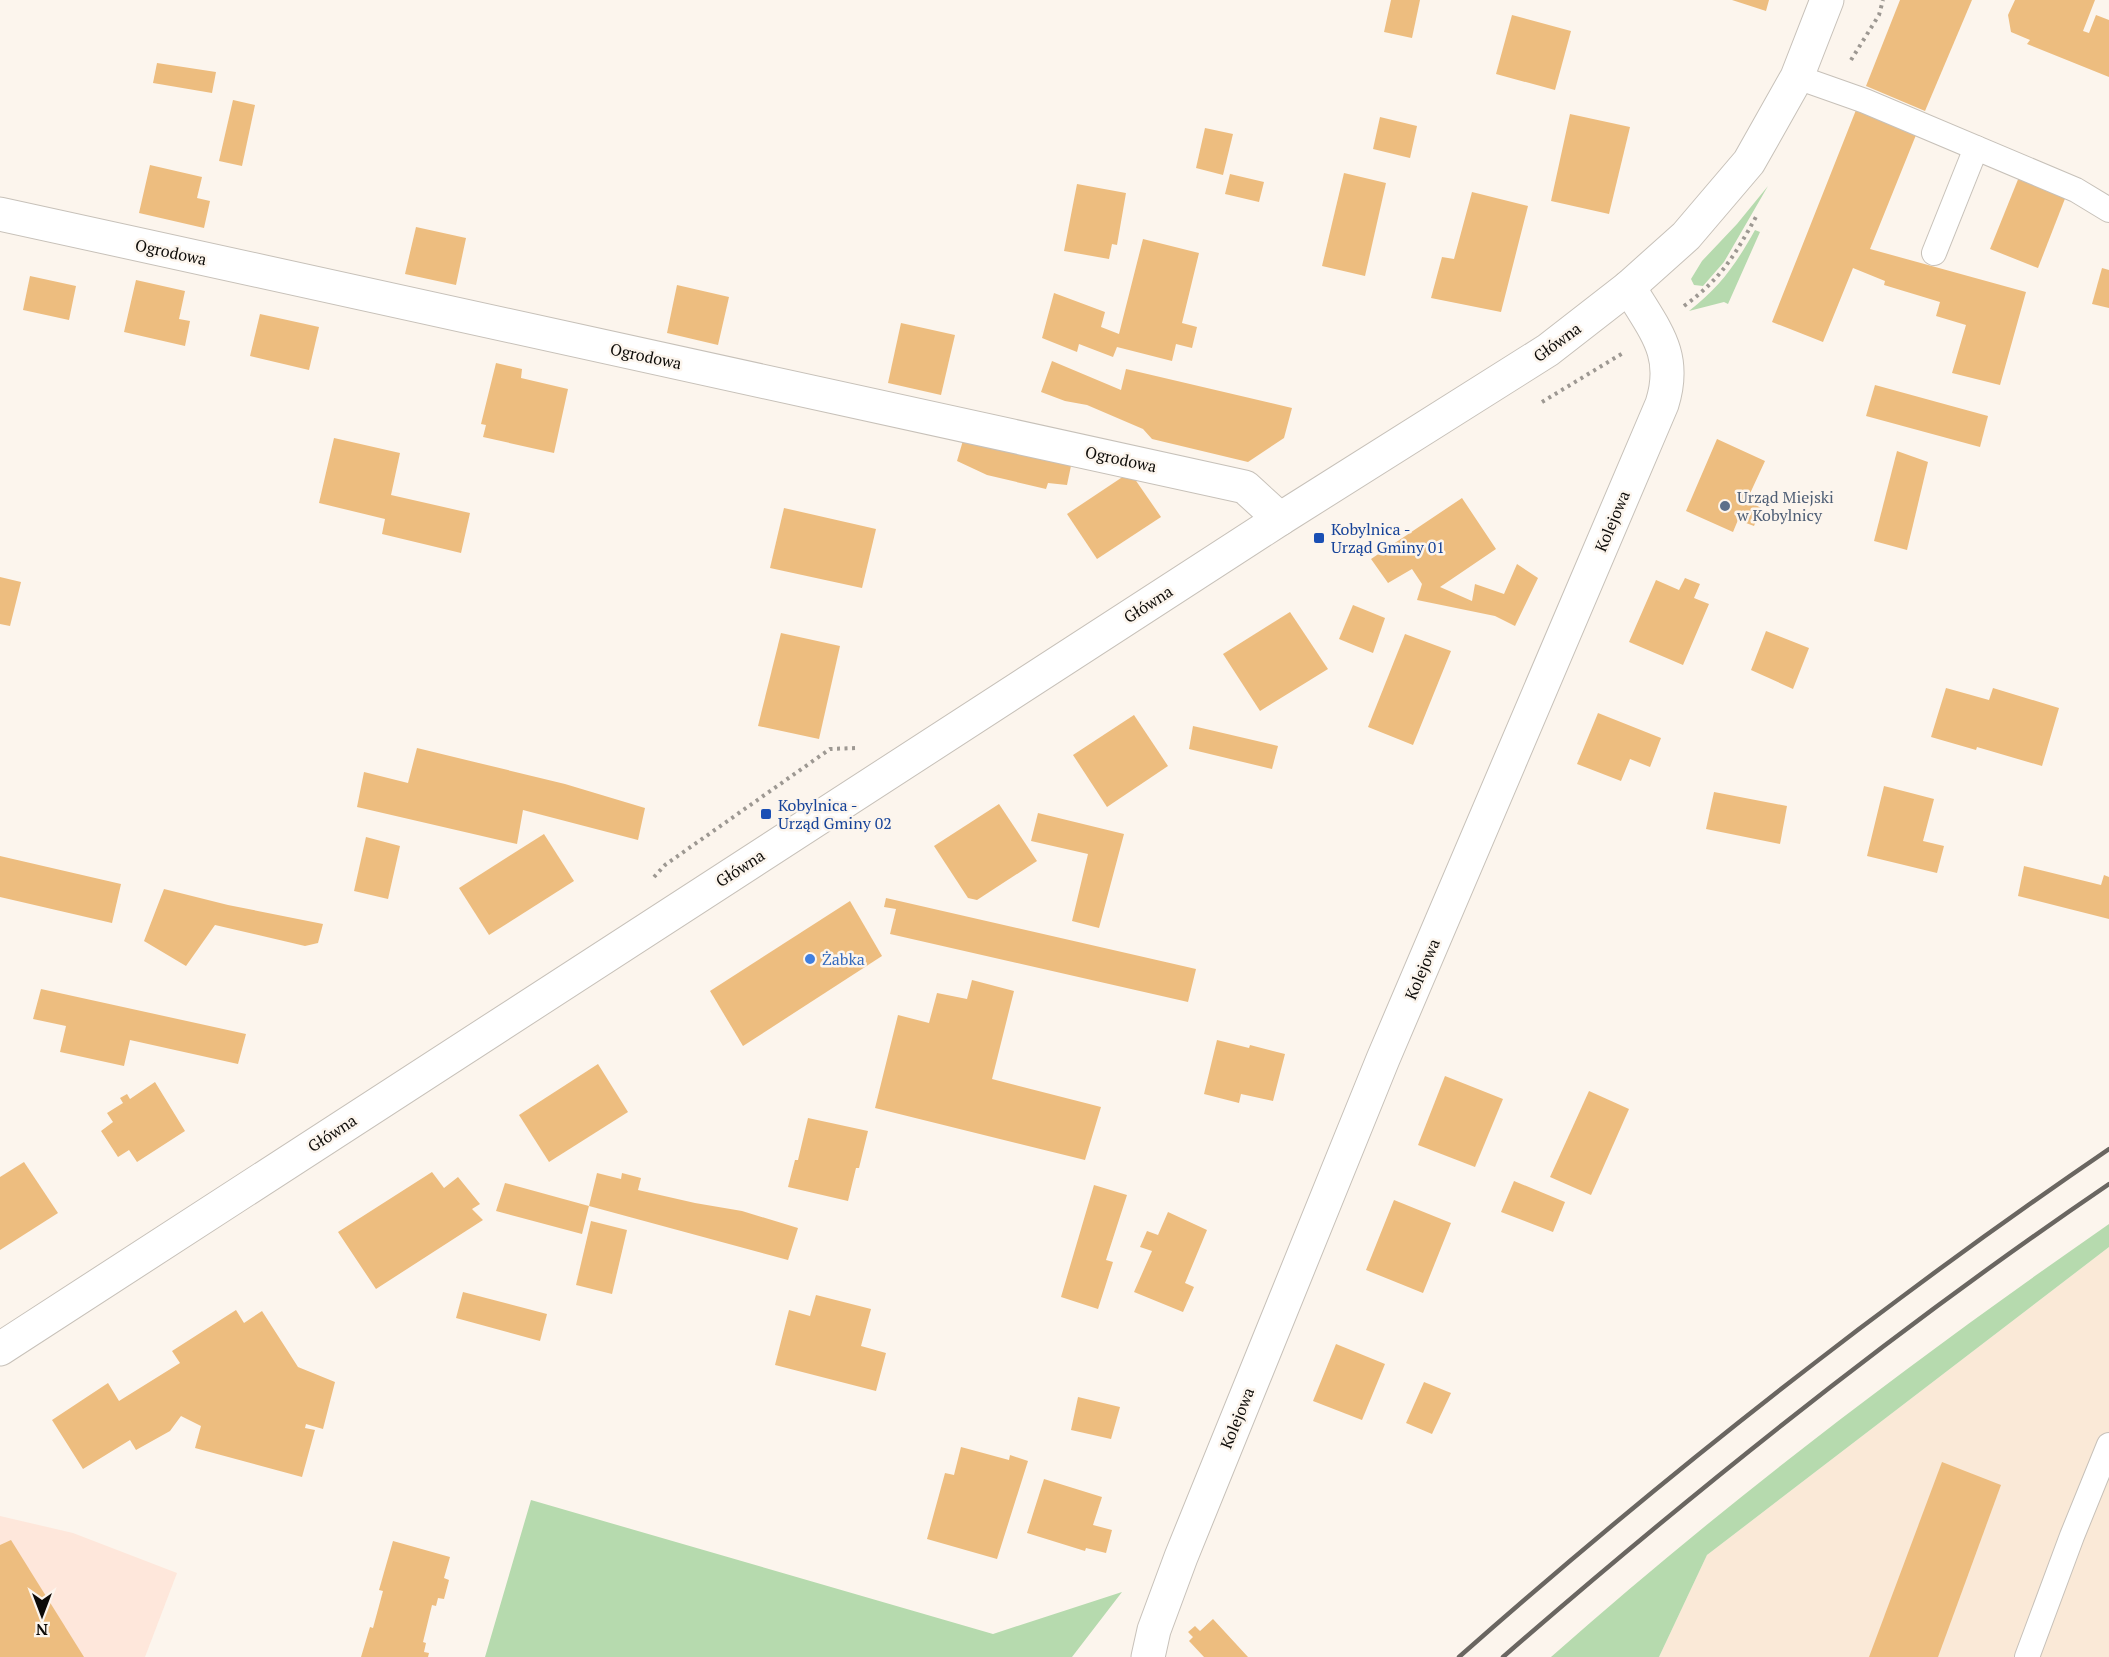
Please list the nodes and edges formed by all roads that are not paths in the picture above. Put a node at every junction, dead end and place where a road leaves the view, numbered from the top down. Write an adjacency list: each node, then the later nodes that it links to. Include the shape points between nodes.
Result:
1 (1827, 0): 2 (street)
2 (1797, 77): 3 (lane); 7 (street, Główna, via 1749,162 1686,236)
3 (1976, 148): 4 (lane, via 2076,190); 6 (lane)
4 (2109, 210)
5 (0, 214): 8 (street, Ogrodowa, via 1245,487)
6 (1934, 253)
7 (1629, 287): 8 (street, Główna, via 1548,350); 11 (street, Kolejowa, via 1666,353 1668,386 1662,404 1383,1059 1181,1557)
8 (1280, 519): 9 (street, Główna)
9 (0, 1349)
10 (2109, 1445): 12 (lane)
11 (1148, 1657)
12 (2027, 1657)

